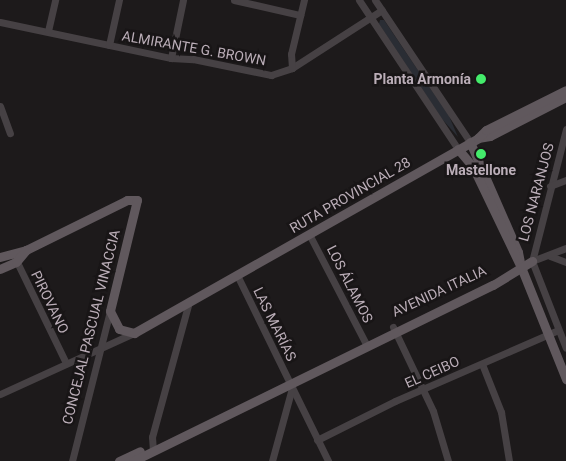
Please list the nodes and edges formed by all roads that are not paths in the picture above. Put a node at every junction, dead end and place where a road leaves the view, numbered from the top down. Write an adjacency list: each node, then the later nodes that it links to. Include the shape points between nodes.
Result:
1 (55, 0): 12 (street)
2 (119, 0): 13 (street)
3 (183, 0): 14 (street)
4 (234, 0): 9 (street)
5 (304, 0): 9 (street)
6 (358, 0): 10 (street)
7 (375, 0): 8 (street)
8 (382, 10): 10 (street, ALMIRANTE G. BROWN); 21 (street)
9 (300, 16): 15 (street, via 291,54)
10 (370, 18): 15 (street, ALMIRANTE G. BROWN); 22 (street)
11 (0, 22): 12 (street, ALMIRANTE G. BROWN)
12 (48, 31): 13 (street, ALMIRANTE G. BROWN)
13 (109, 45): 14 (street, ALMIRANTE G. BROWN)
14 (171, 58): 15 (street, ALMIRANTE G. BROWN, via 193,59 271,75)
15 (292, 68)
16 (566, 90): 21 (main road, via 486,130)
17 (566, 97): 21 (main road, via 490,136)
18 (0, 106): 20 (street)
19 (566, 129): 24 (street, LOS NARANJOS)
20 (10, 133)
21 (474, 140): 22 (main road, RUTA PROVINCIAL 28); 34 (main road)
22 (458, 149): 25 (main road, RUTA PROVINCIAL 28); 34 (main road, via 473,167 512,255)
23 (566, 180): 24 (street)
24 (550, 186): 31 (street, LOS NARANJOS)
25 (310, 234): 36 (main road, RUTA PROVINCIAL 28); 43 (street, LOS ÁLAMOS)
26 (566, 248): 29 (street)
27 (26, 250): 28 (main road); 32 (main road); 38 (main road, CONCEJAL PASCUAL VINACCIA, via 127,200 136,200)
28 (12, 252): 30 (main road); 32 (street, PIROVANO)
29 (550, 256): 31 (street); 33 (street)
30 (0, 257)
31 (532, 261): 34 (main road, AVENIDA ITALIA); 40 (street)
32 (16, 262): 35 (main road); 46 (street, PIROVANO)
33 (566, 262)
34 (521, 267): 39 (main road, AVENIDA ITALIA); 42 (main road)
35 (0, 270)
36 (237, 275): 37 (main road, RUTA PROVINCIAL 28); 49 (street, LAS MARÍAS)
37 (189, 302): 41 (main road, RUTA PROVINCIAL 28); 53 (street)
38 (110, 311): 41 (main road, via 118,329); 44 (street, CONCEJAL PASCUAL VINACCIA)
39 (395, 329): 43 (main road, AVENIDA ITALIA); 50 (street)
40 (558, 330): 42 (street, EL CEIBO); 45 (street)
41 (134, 333): 44 (street)
42 (548, 335): 47 (street, EL CEIBO); 48 (main road)
43 (366, 343): 49 (main road, AVENIDA ITALIA)
44 (102, 346): 46 (street); 55 (street, CONCEJAL PASCUAL VINACCIA)
45 (566, 348)
46 (66, 363): 51 (street)
47 (482, 364): 50 (street, EL CEIBO); 60 (street, via 501,412)
48 (566, 379)
49 (290, 383): 52 (street, LAS MARÍAS); 53 (main road, AVENIDA ITALIA); 57 (street)
50 (424, 389): 52 (street, EL CEIBO); 59 (street)
51 (0, 394)
52 (318, 440): 58 (street, LAS MARÍAS)
53 (152, 448): 54 (main road, AVENIDA ITALIA)
54 (135, 459): 56 (main road, AVENIDA ITALIA)
55 (72, 461)
56 (119, 461)
57 (272, 461)
58 (328, 461)
59 (448, 461)
60 (510, 461)

